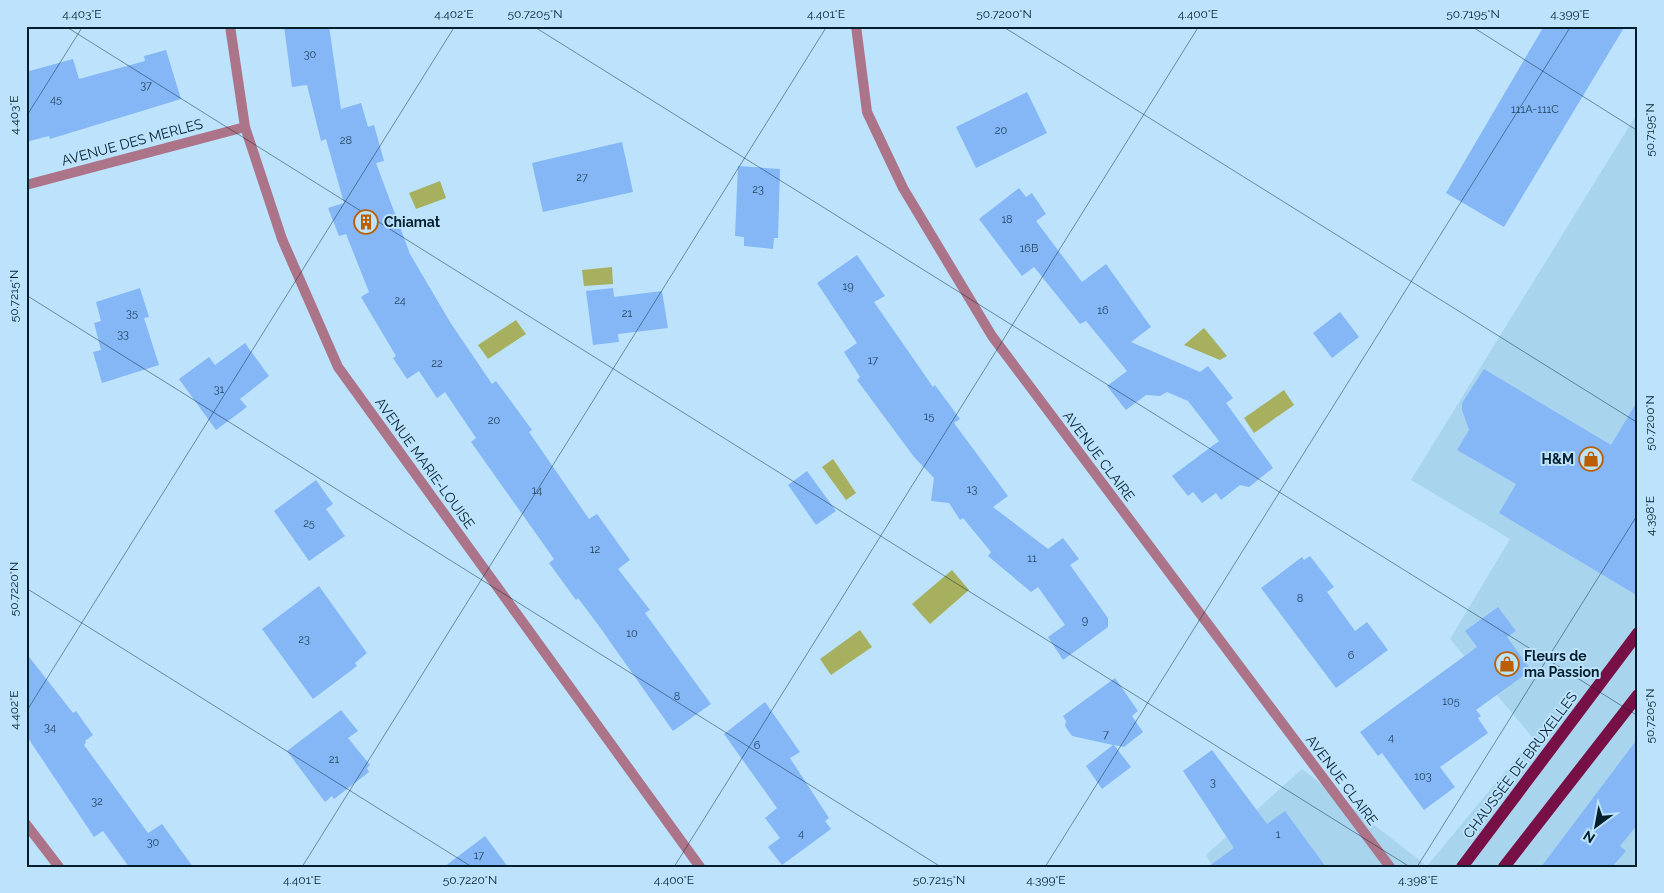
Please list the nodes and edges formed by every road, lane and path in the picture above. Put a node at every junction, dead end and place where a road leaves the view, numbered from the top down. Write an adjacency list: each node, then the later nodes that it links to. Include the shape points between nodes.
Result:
1 (230, 26): 3 (street, AVENUE MARIE-LOUISE)
2 (856, 26): 10 (street, AVENUE CLAIRE, via 867,112 902,188 992,336)
3 (245, 126): 4 (street, AVENUE DES MERLES); 9 (street, AVENUE MARIE-LOUISE, via 282,239 338,367)
4 (26, 185)
5 (1638, 633): 11 (main road, CHAUSSÉE DE BRUXELLES)
6 (1638, 695): 12 (main road)
7 (26, 824): 8 (street)
8 (58, 867)
9 (700, 867)
10 (1390, 867)
11 (1462, 867)
12 (1504, 867)

